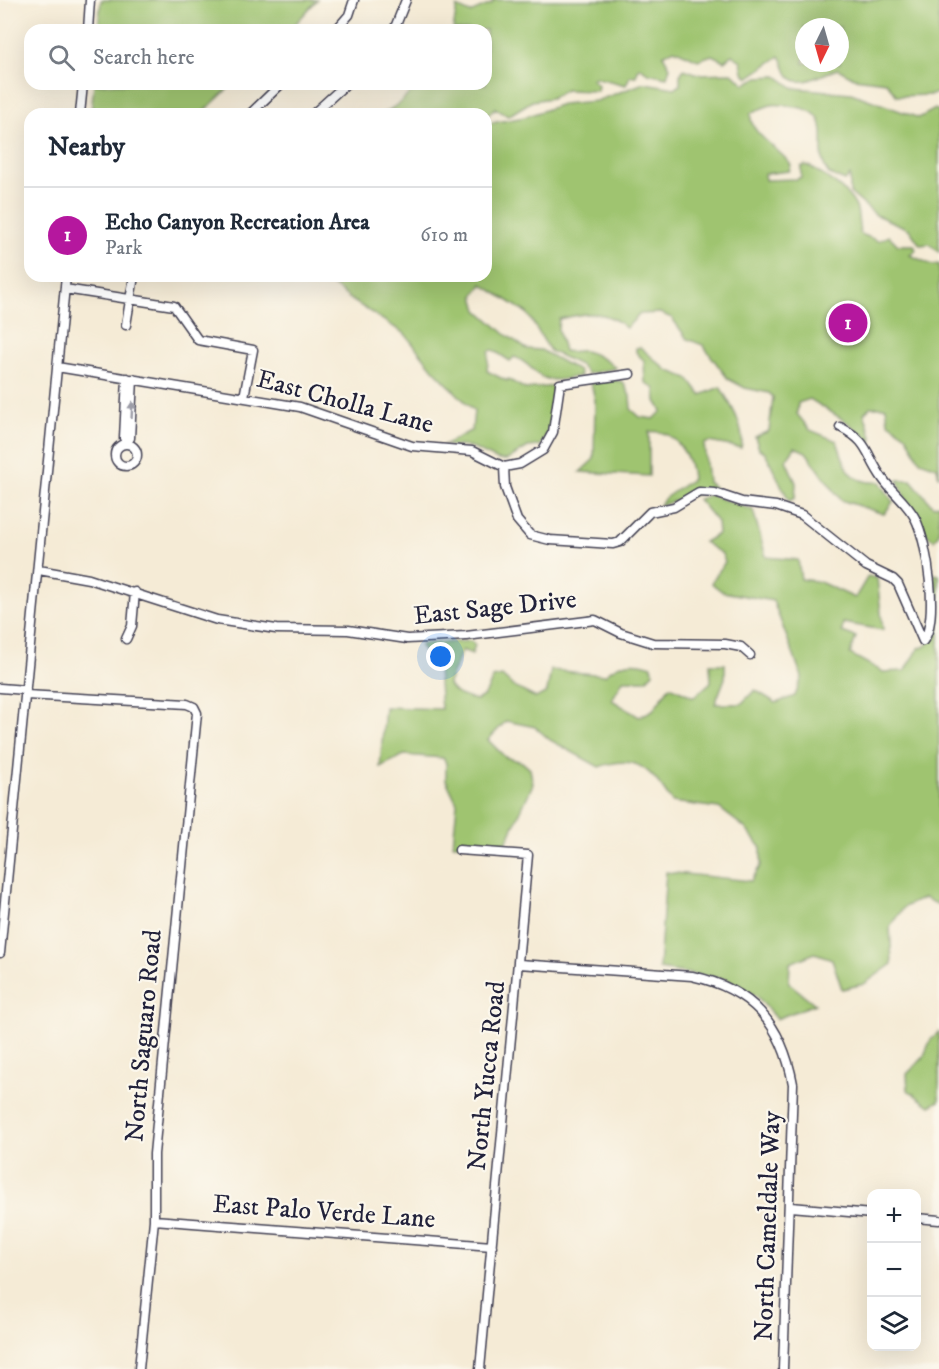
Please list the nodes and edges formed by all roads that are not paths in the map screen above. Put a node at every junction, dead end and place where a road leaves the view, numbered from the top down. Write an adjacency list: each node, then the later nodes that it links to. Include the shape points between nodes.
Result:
1 (90, 0): 4 (street)
2 (354, 0): 5 (street)
3 (406, 0): 6 (street)
4 (88, 24)
5 (341, 24)
6 (396, 24)
7 (82, 90): 10 (street)
8 (275, 90): 11 (street)
9 (340, 90): 12 (street)
10 (81, 108)
11 (256, 108)
12 (320, 108)
13 (66, 282): 15 (street)
14 (133, 282): 16 (street)
15 (65, 289): 16 (street, via 75,287); 18 (street)
16 (130, 299): 17 (street); 21 (street, via 174,306 198,340 253,350)
17 (126, 325)
18 (57, 367): 20 (street, East Cholla Lane); 25 (street)
19 (630, 374): 24 (street, via 560,384 553,432 543,450 520,464)
20 (130, 378): 21 (street, East Cholla Lane); 23 (street)
21 (244, 397): 24 (street, East Cholla Lane, via 300,407 412,446 471,451)
22 (840, 427): 24 (street, via 863,442 883,479 914,516 921,532 933,592 930,635 923,641 893,579 874,572 802,515 776,506 699,492 674,507 650,512 620,542 550,540 530,535 517,520 505,487)
23 (126, 443)
24 (504, 467)
25 (39, 570): 26 (street, East Sage Drive); 30 (street)
26 (135, 592): 27 (street, via 132,626); 28 (street, East Sage Drive, via 206,617 276,629 348,630 407,639 543,628 587,620 653,643 725,644 741,647)
27 (126, 639)
28 (750, 655)
29 (0, 688): 30 (street)
30 (26, 692): 32 (street); 38 (street, North Saguaro Road, via 187,704 197,713 154,1154)
31 (459, 850): 34 (street, North Yucca Road, via 528,855)
32 (4, 862): 33 (street)
33 (0, 953)
34 (519, 964): 35 (street, North Cameldale Way, via 692,976 743,994 763,1013 789,1060 793,1084); 40 (street, North Yucca Road)
35 (791, 1207): 36 (street); 43 (street, North Cameldale Way)
36 (867, 1214)
37 (921, 1218): 39 (street)
38 (154, 1220): 40 (street, East Palo Verde Lane); 41 (street, North Saguaro Road)
39 (939, 1220)
40 (492, 1245): 42 (street, North Yucca Road)
41 (139, 1369)
42 (480, 1369)
43 (783, 1369)

